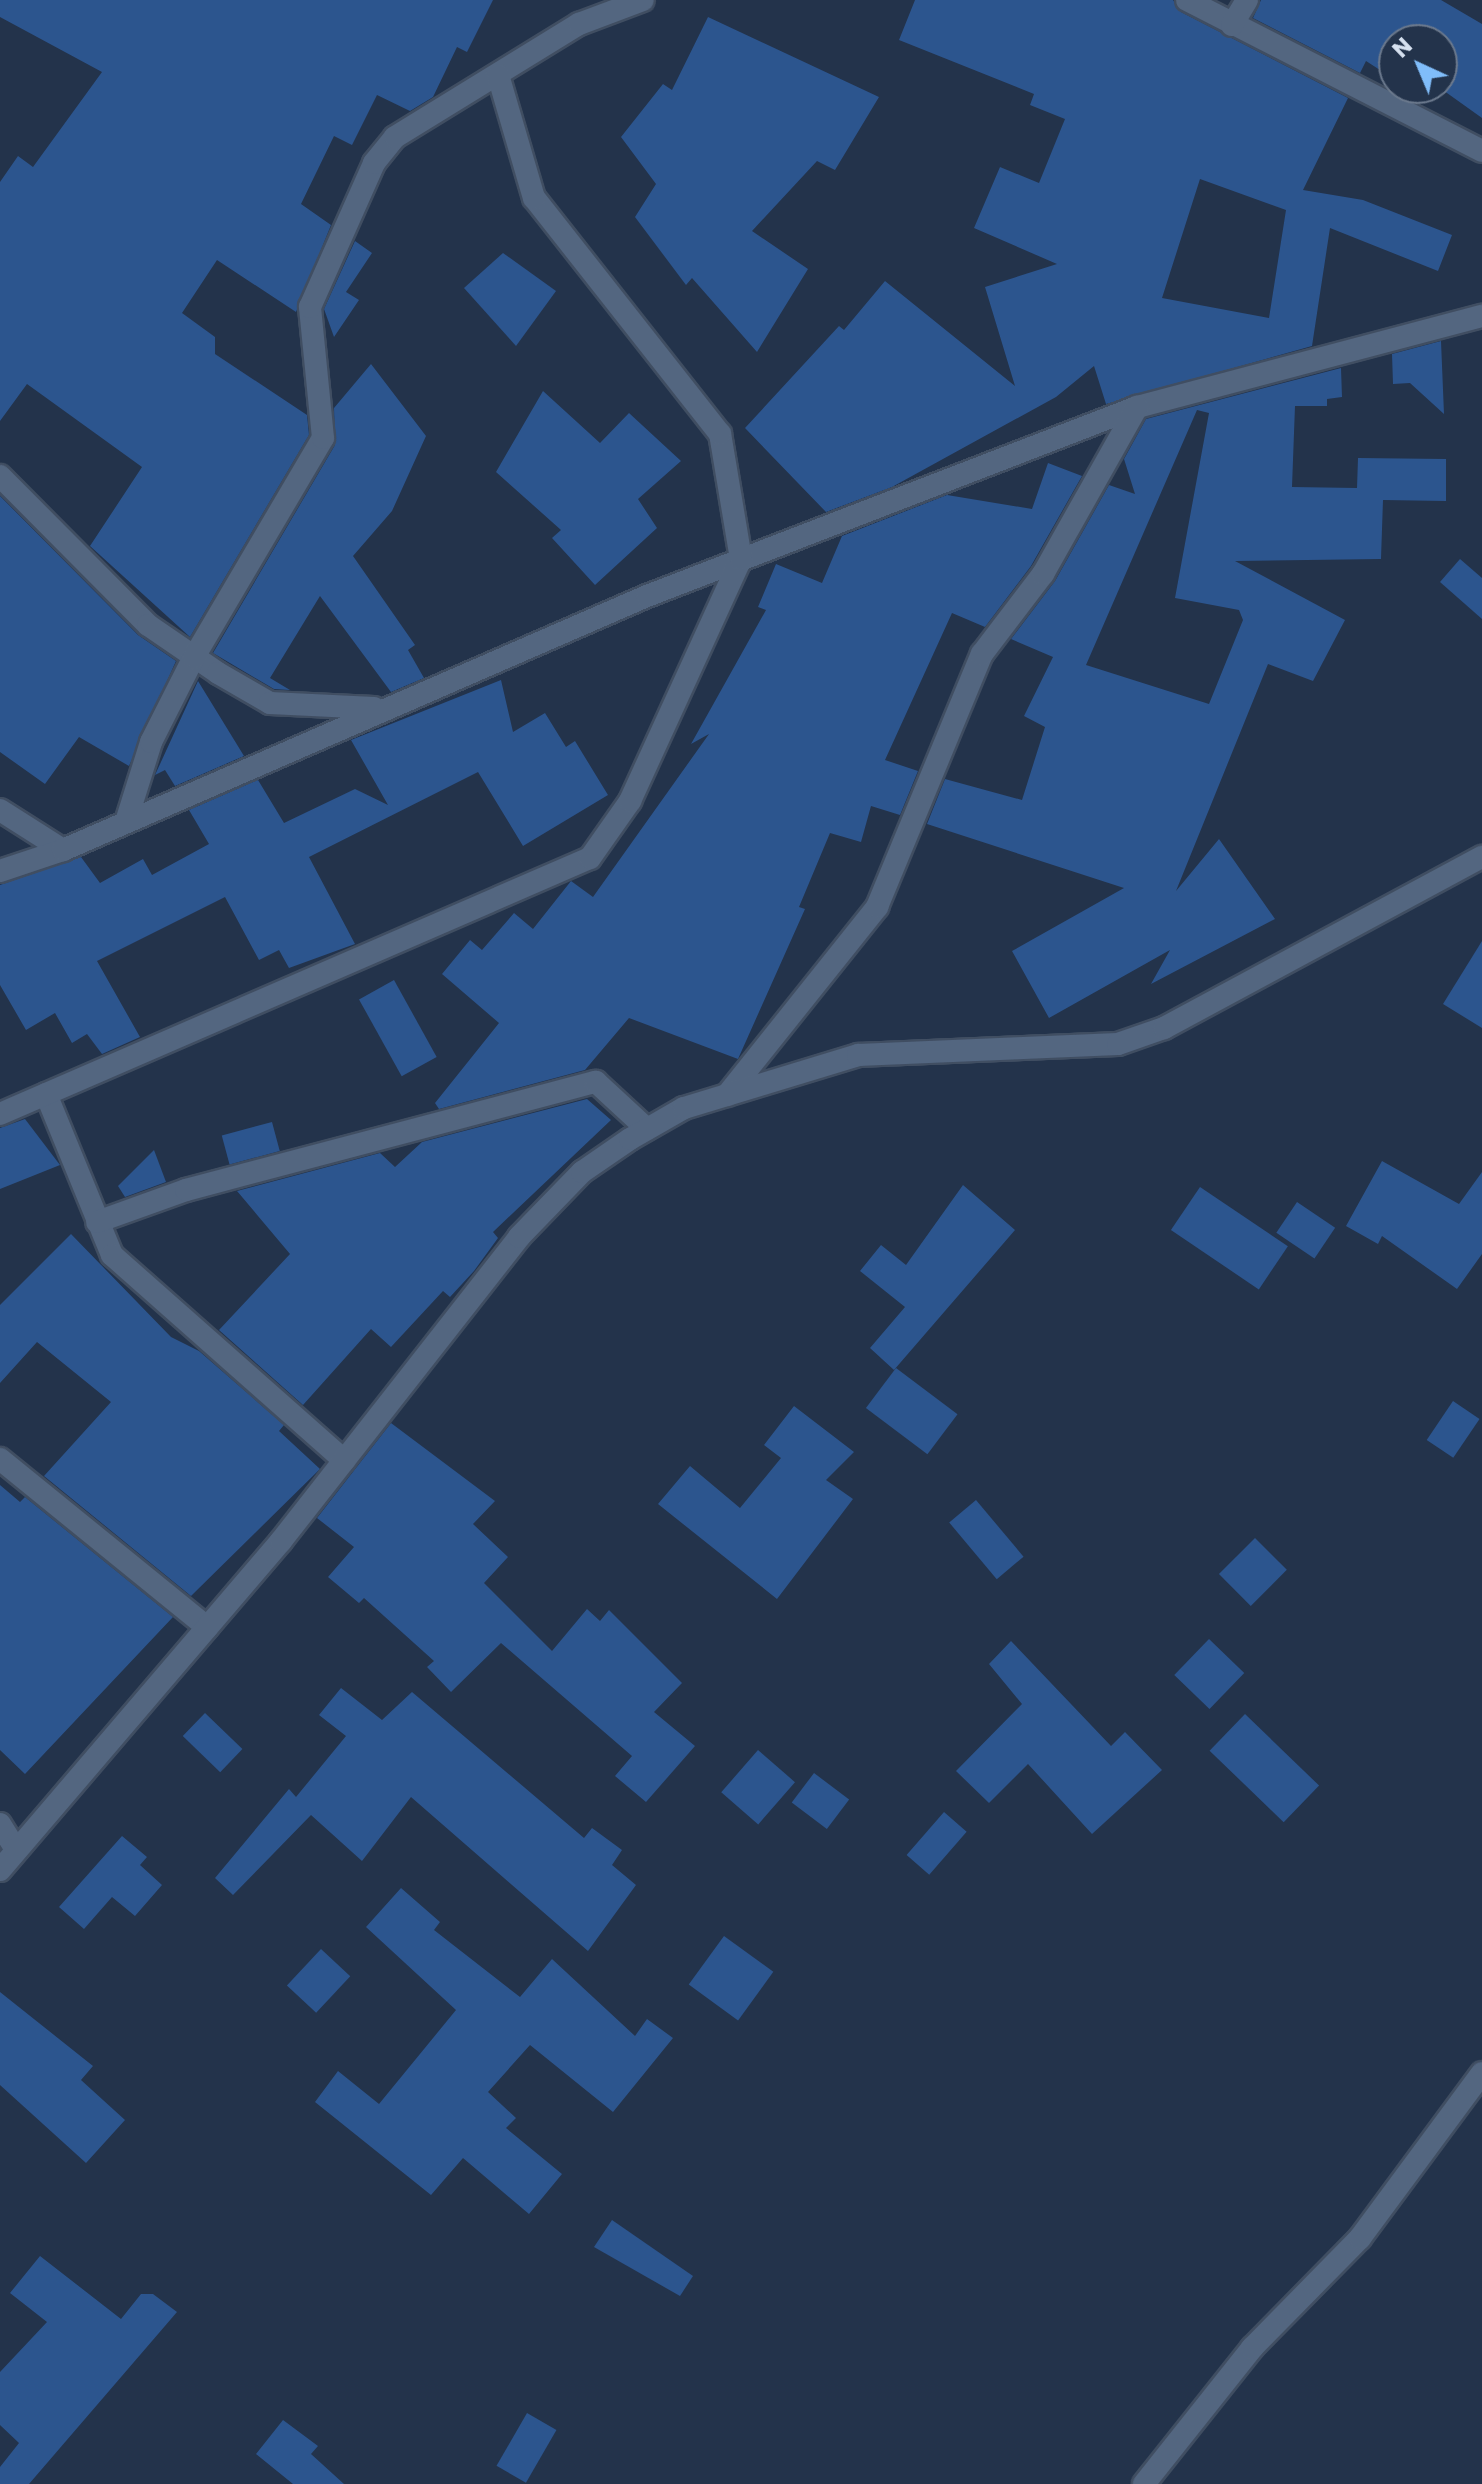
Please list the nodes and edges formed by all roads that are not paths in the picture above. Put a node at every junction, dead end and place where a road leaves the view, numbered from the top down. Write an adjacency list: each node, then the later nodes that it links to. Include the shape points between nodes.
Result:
1 (643, 0): 5 (street, via 579,24)
2 (1187, 0): 4 (street)
3 (1247, 0): 4 (street)
4 (1232, 25): 6 (street)
5 (498, 75): 10 (street, via 534,198 720,434); 11 (street, via 395,137 374,163 310,307 323,438)
6 (1482, 151)
7 (1482, 316): 8 (street)
8 (1137, 407): 10 (street); 19 (street, via 1043,574 982,654 877,907)
9 (0, 476): 11 (street, via 148,625)
10 (741, 559): 12 (street); 18 (street, via 630,801 590,858)
11 (194, 657): 12 (street, via 270,703); 14 (street, via 151,742)
12 (385, 708): 14 (street)
13 (0, 810): 15 (street)
14 (126, 822): 15 (street)
15 (63, 850): 17 (street)
16 (1482, 857): 19 (street, via 1164,1028 1118,1044 858,1055)
17 (0, 871)
18 (46, 1094): 20 (street); 22 (street)
19 (727, 1095): 21 (street)
20 (0, 1114)
21 (647, 1129): 22 (street, via 596,1082 186,1190); 24 (street, via 582,1172 519,1237)
22 (97, 1222): 24 (street, via 112,1255)
23 (0, 1459): 25 (street)
24 (344, 1460): 25 (street)
25 (207, 1627): 27 (street)
26 (0, 1824): 27 (street)
27 (16, 1850): 28 (street)
28 (0, 1870)
29 (1482, 2073): 30 (street, via 1360,2238 1252,2348)
30 (1144, 2484)

